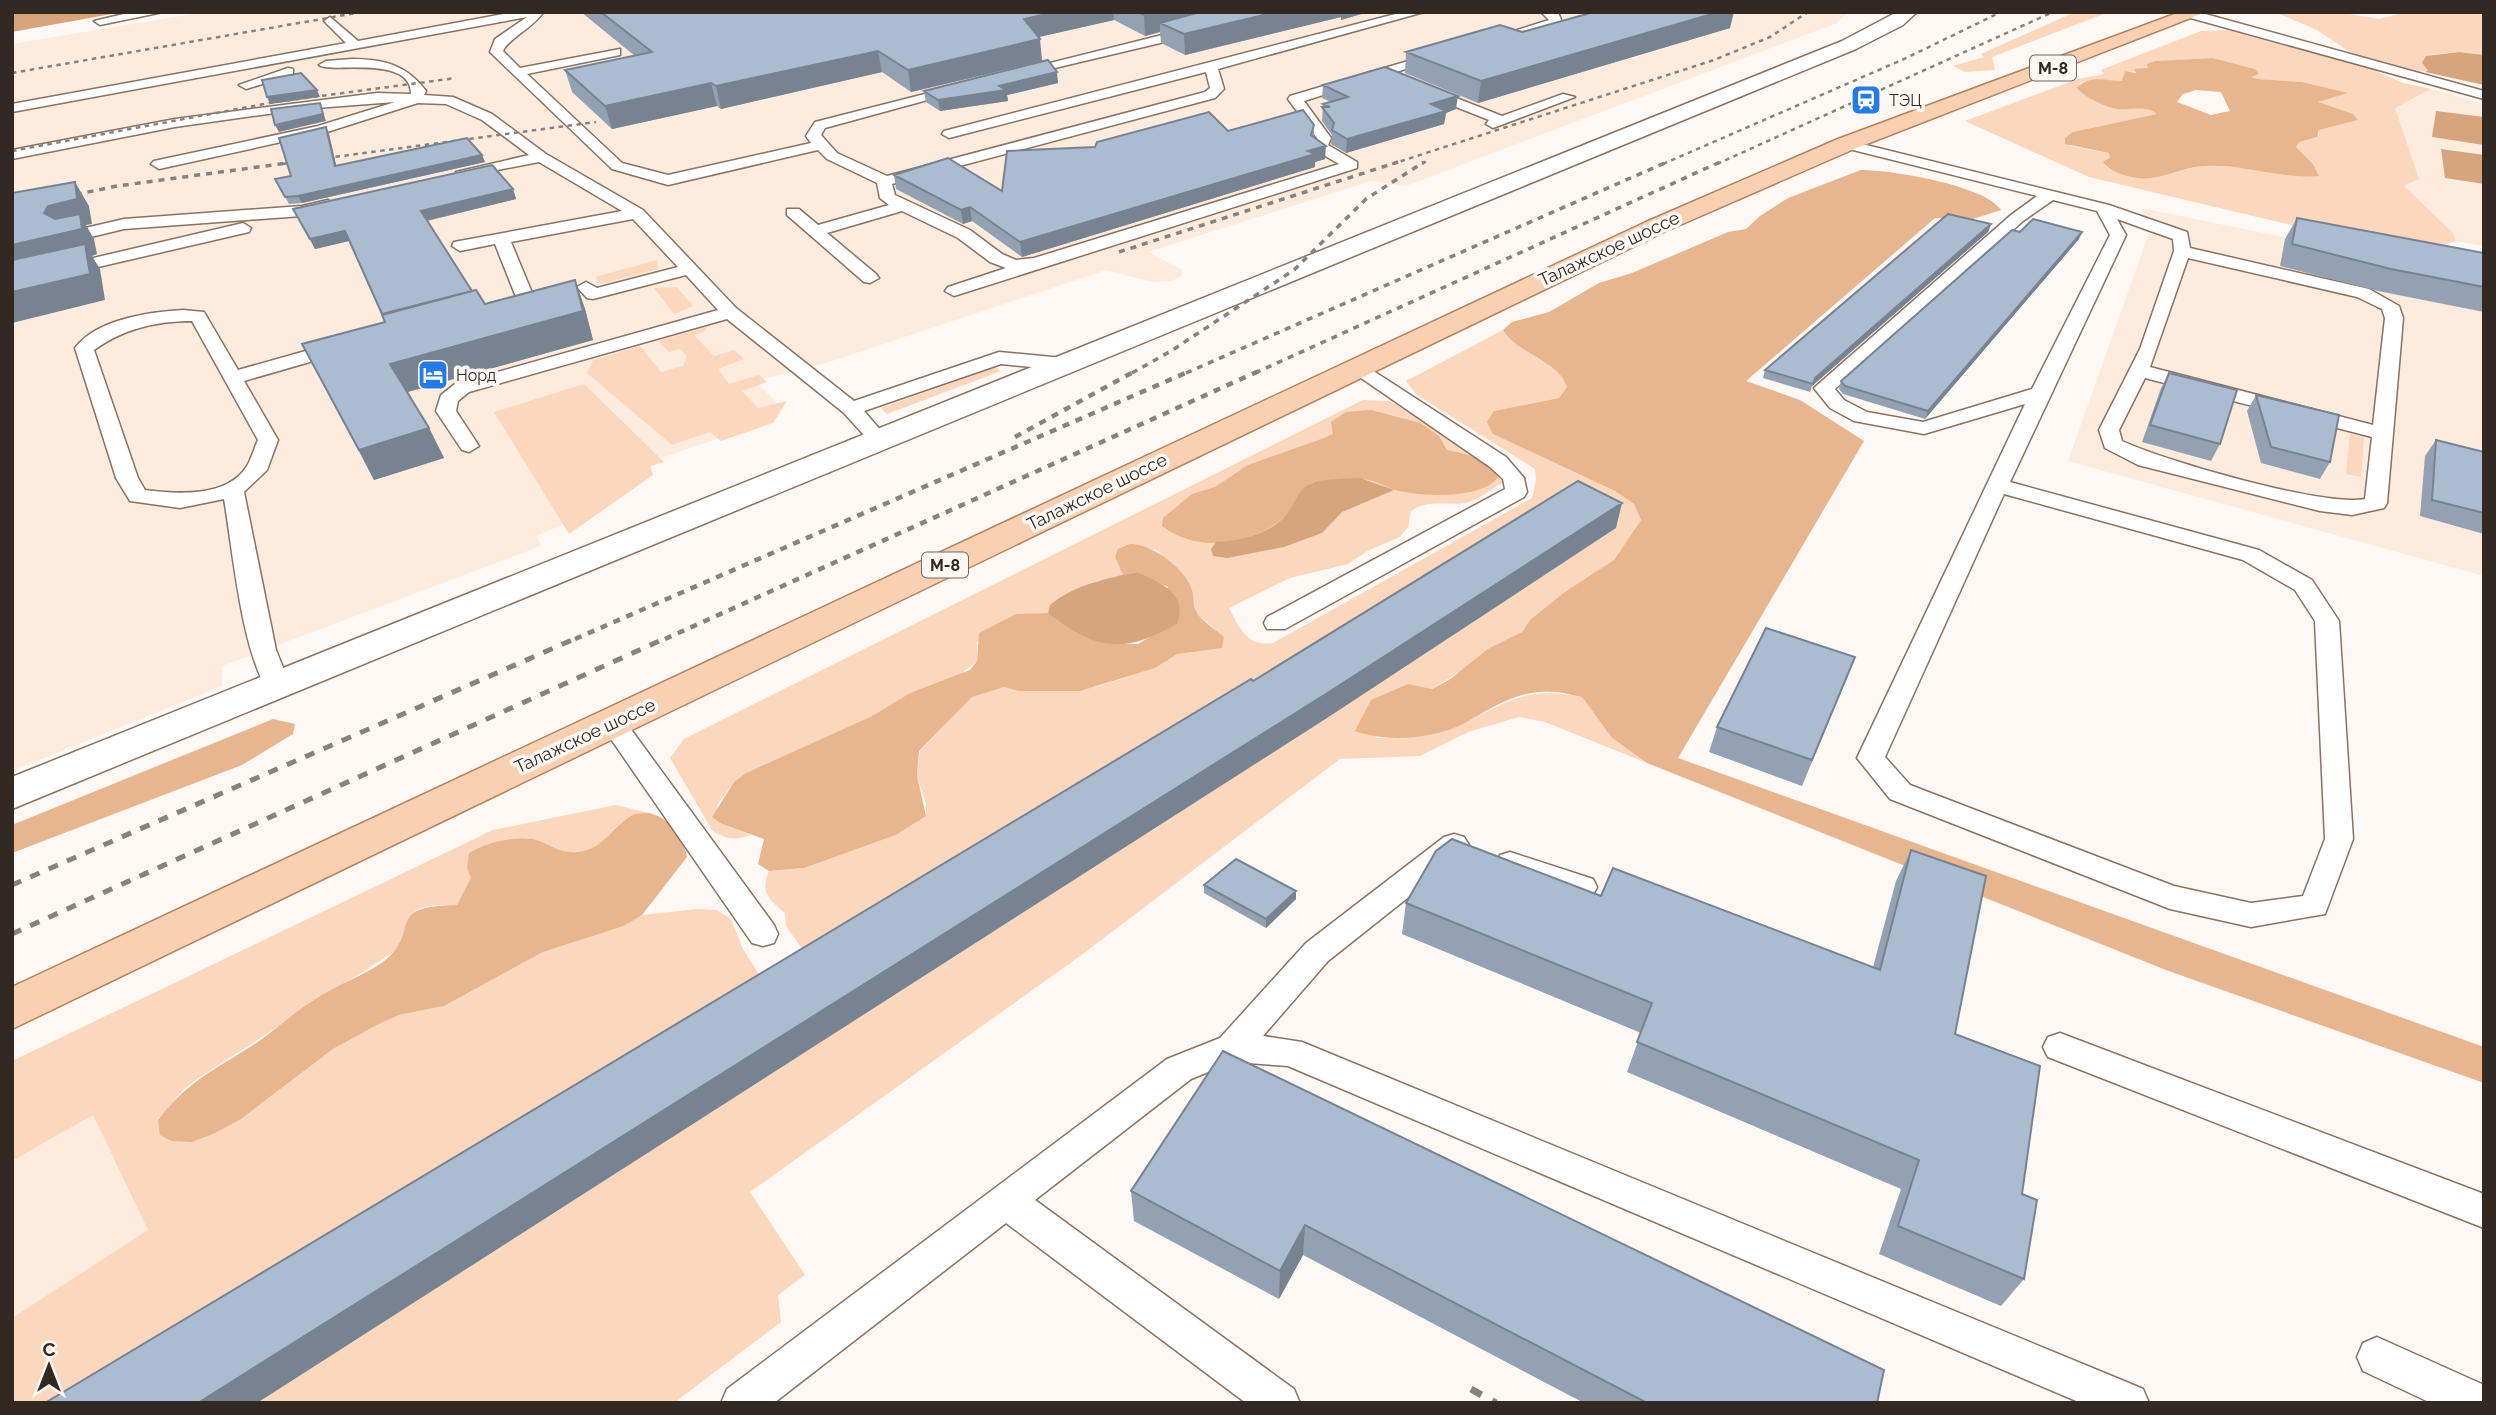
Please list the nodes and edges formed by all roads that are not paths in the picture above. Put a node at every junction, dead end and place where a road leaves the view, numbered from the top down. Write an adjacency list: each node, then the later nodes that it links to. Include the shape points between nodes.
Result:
1 (157, 12): 7 (lane)
2 (536, 12): 11 (lane); 18 (lane, via 525,27 500,42 496,52)
3 (1418, 12): 17 (lane)
4 (1546, 12): 10 (lane, via 1556,22)
5 (1908, 12): 58 (street, via 1849,45)
6 (2194, 13): 23 (lane); 28 (main road, Талажское шоссе / М-8)
7 (100, 21)
8 (330, 21): 11 (lane)
9 (1205, 28): 12 (lane)
10 (1506, 37)
11 (355, 45): 26 (lane)
12 (1127, 47): 15 (lane); 20 (lane)
13 (1457, 51): 19 (lane)
14 (614, 52): 18 (lane)
15 (1157, 57)
16 (1178, 63): 17 (lane)
17 (1205, 68): 27 (lane); 34 (lane, via 1217,89 1210,95)
18 (519, 72): 29 (lane, via 617,166 668,180)
19 (1382, 72): 24 (lane, via 1498,122); 48 (lane, via 1295,99 1324,138 1320,148 1352,165)
20 (997, 78)
21 (971, 84): 29 (lane, via 832,120 820,125 813,136)
22 (246, 85): 25 (lane, via 279,73 344,62 384,64 413,79 419,91)
23 (2484, 96)
24 (1568, 97)
25 (416, 99): 30 (lane, via 377,97 240,114); 31 (lane, via 448,100 487,117); 32 (lane, via 308,133)
26 (12, 108)
27 (949, 134)
28 (1846, 144): 35 (lane); 59 (main road, Талажское шоссе / М-8, via 1668,221)
29 (822, 145): 34 (lane, via 832,156)
30 (12, 155)
31 (541, 157): 33 (lane); 41 (lane)
32 (159, 164)
33 (448, 178)
34 (885, 181): 37 (lane, via 888,198)
35 (2050, 195): 38 (lane); 62 (lane, via 2017,218 1824,388 1837,404 1861,416 1924,428)
36 (342, 202): 39 (lane)
37 (902, 206): 43 (lane); 48 (lane, via 964,234 996,258 1014,265)
38 (2103, 208): 47 (lane, via 2181,236); 62 (lane, via 2118,235)
39 (302, 211): 42 (lane); 52 (lane)
40 (793, 212): 43 (lane)
41 (637, 213): 45 (lane); 50 (lane)
42 (195, 219): 44 (lane, via 124,225); 49 (lane)
43 (815, 231): 51 (lane)
44 (70, 237)
45 (500, 238): 46 (lane); 56 (lane, via 526,300)
46 (460, 246)
47 (2182, 251): 60 (lane, via 2149,349); 64 (lane, via 2363,293 2390,306 2394,318)
48 (1036, 263): 54 (lane)
49 (12, 268)
50 (689, 269): 53 (lane, via 593,293); 55 (lane)
51 (870, 278)
52 (12, 282)
53 (586, 287)
54 (954, 291)
55 (730, 312): 63 (lane); 66 (lane, via 462,388 448,399 446,411)
56 (475, 313)
57 (360, 342): 61 (lane)
58 (1063, 364): 63 (lane, via 999,358); 65 (street)
59 (1358, 367): 69 (lane, via 1498,462 1513,478 1517,492); 71 (main road, Талажское шоссе / М-8)
60 (2137, 370): 64 (lane); 64 (lane, via 2109,430 2112,444 2146,460 2352,508 2376,503)
61 (232, 378): 68 (lane, via 268,440 256,470); 68 (lane, via 198,316 167,314 112,331 84,348 127,478 138,496 180,502)
62 (2040, 393): 67 (lane)
63 (851, 409): 65 (lane)
64 (2383, 434)
65 (880, 440): 70 (street)
66 (469, 446)
67 (1999, 486): 67 (lane, via 1871,758 1900,792 2170,897 2252,915 2314,906 2339,839 2327,621 2304,585 2251,555)
68 (233, 490): 70 (lane, via 263,650)
69 (1276, 623)
70 (277, 685): 72 (street)
71 (613, 723): 74 (lane); 75 (main road, Талажское шоссе / М-8)
72 (12, 794)
73 (1582, 887): 77 (lane, via 1455,844 1317,952)
74 (763, 934)
75 (12, 1009)
76 (2060, 1047): 79 (lane)
77 (1232, 1048): 78 (lane, via 1179,1069); 83 (lane, via 1290,1052)
78 (1006, 1201): 81 (lane); 82 (lane)
79 (2484, 1211)
80 (2377, 1357): 84 (lane)
81 (741, 1403)
82 (1280, 1403)
83 (2129, 1403)
84 (2477, 1403)

